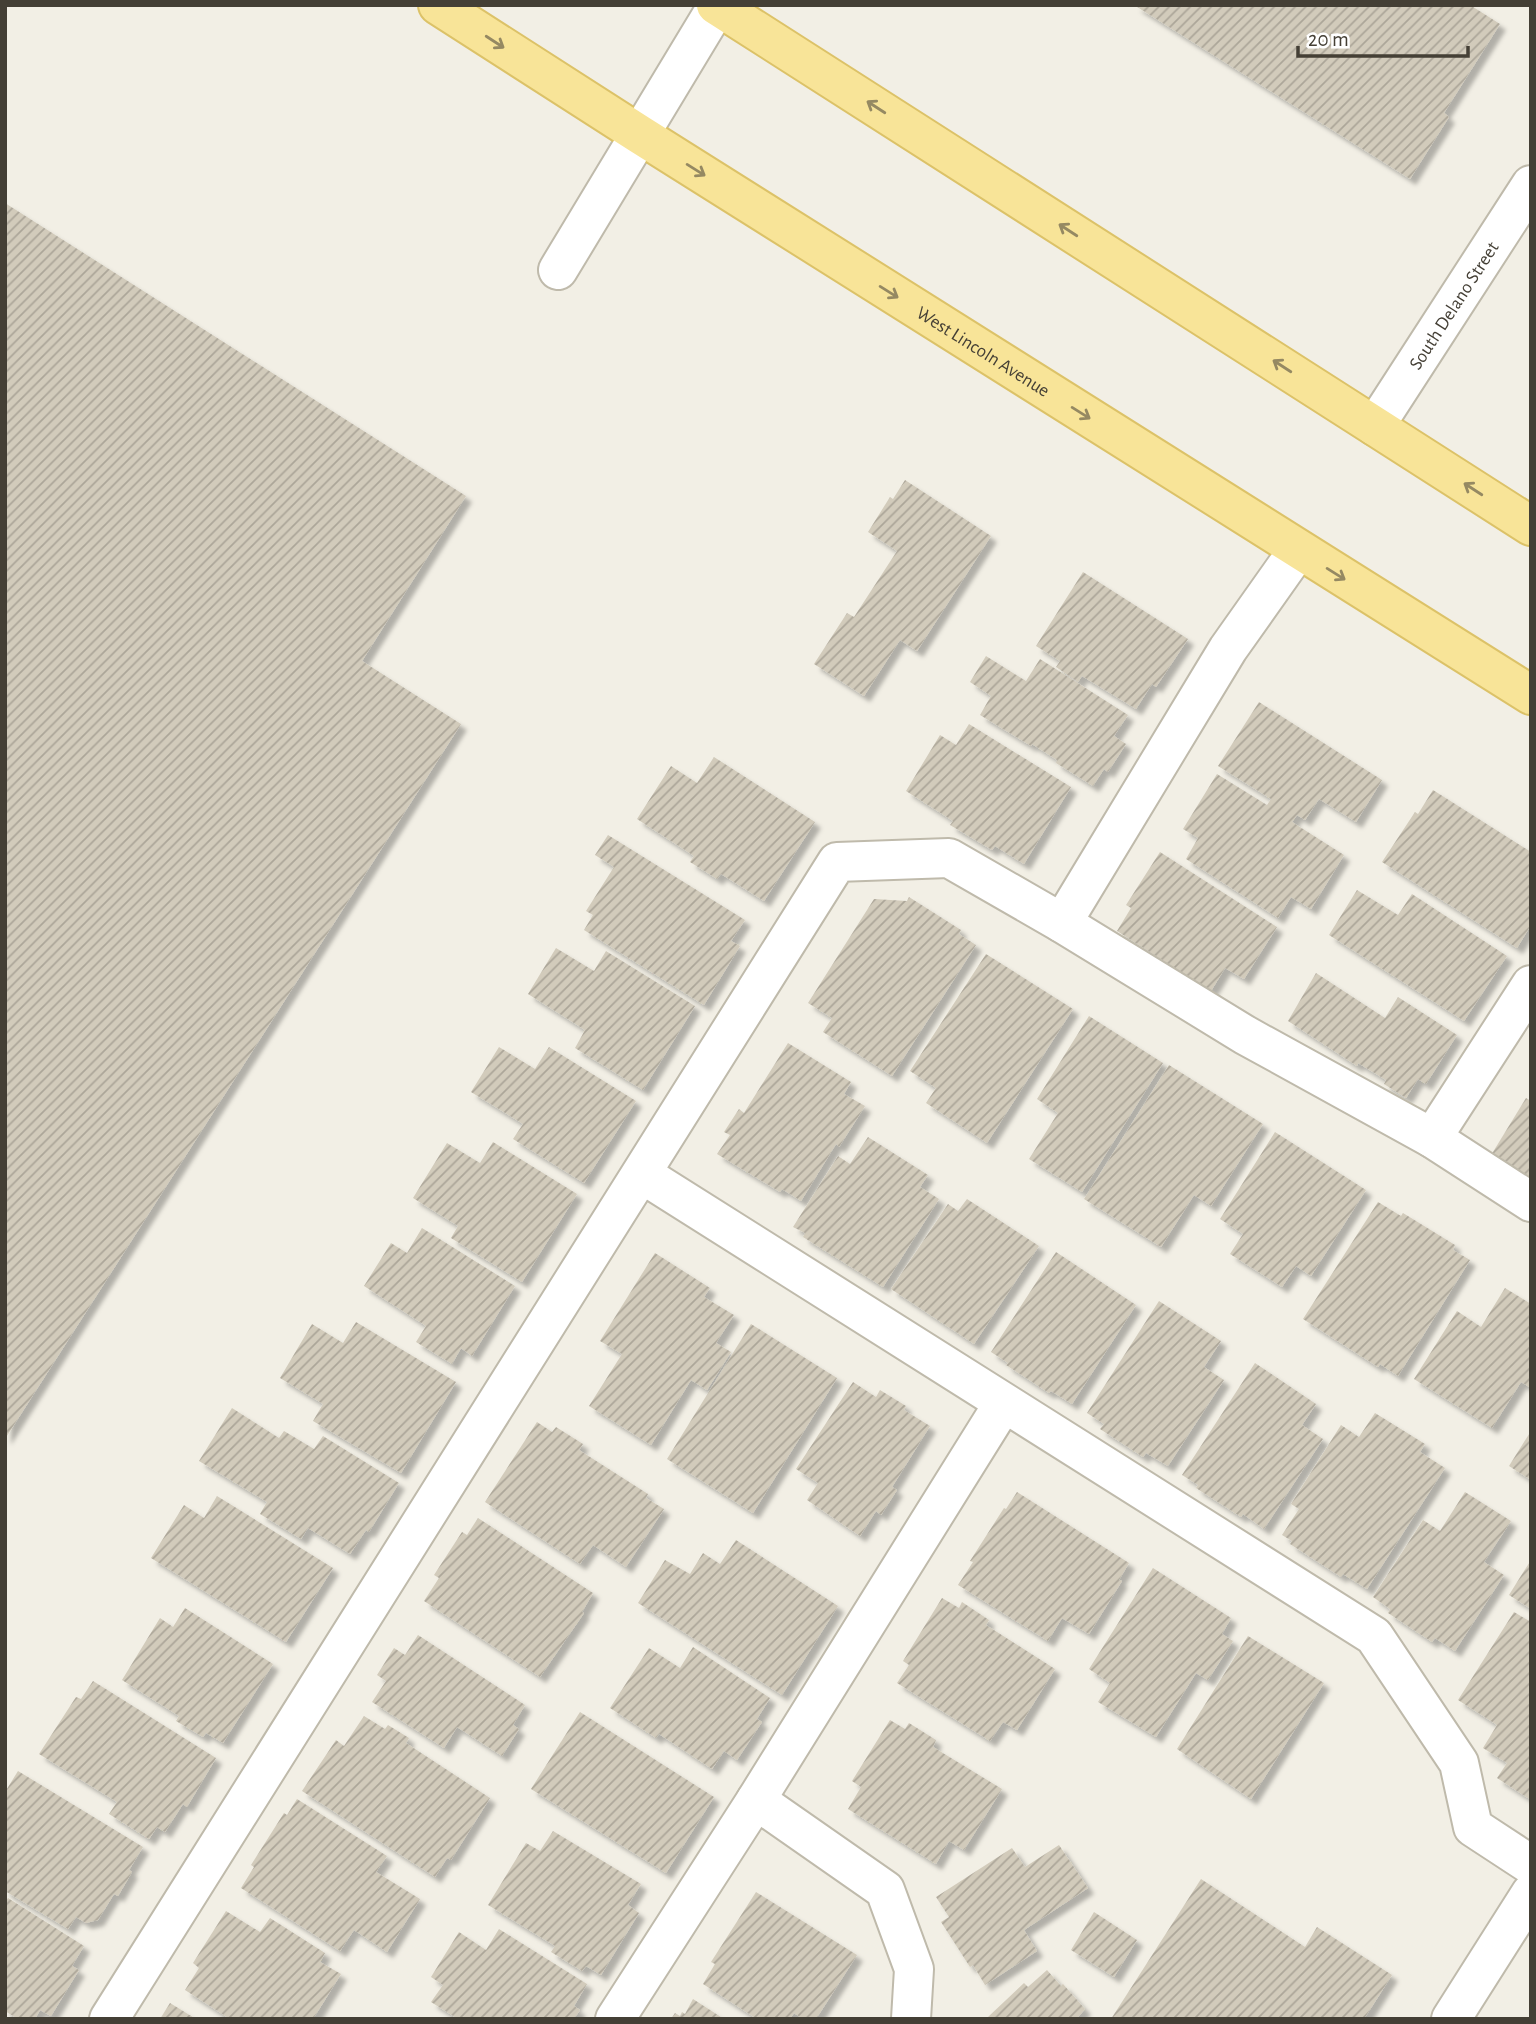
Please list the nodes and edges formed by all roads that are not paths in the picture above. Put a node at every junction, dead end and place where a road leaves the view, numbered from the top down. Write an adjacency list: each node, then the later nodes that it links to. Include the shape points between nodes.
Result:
1 (438, 5): 3 (main road, West Lincoln Avenue, one-way to 3)
2 (718, 6): 3 (street); 6 (main road, one-way to 2)
3 (639, 134): 5 (street); 8 (main road, West Lincoln Avenue, one-way to 8)
4 (1531, 184): 6 (street, South Delano Street)
5 (558, 270)
6 (1375, 426): 7 (main road, one-way to 6)
7 (1531, 526)
8 (1298, 550): 9 (main road, West Lincoln Avenue, one-way to 9); 10 (street, via 1228,649)
9 (1531, 695)
10 (1062, 923): 12 (street, via 1245,1035); 13 (street, via 950,858 837,862)
11 (1531, 985): 12 (street)
12 (1432, 1138): 14 (street)
13 (642, 1174): 15 (street); 19 (street)
14 (1531, 1202)
15 (1003, 1404): 16 (street); 17 (street, via 1374,1636 1459,1763 1473,1827)
16 (756, 1800): 20 (street); 21 (street, via 885,1890 914,1969)
17 (1531, 1865)
18 (1531, 1893): 22 (street)
19 (109, 2019)
20 (615, 2019)
21 (911, 2019)
22 (1451, 2019)

